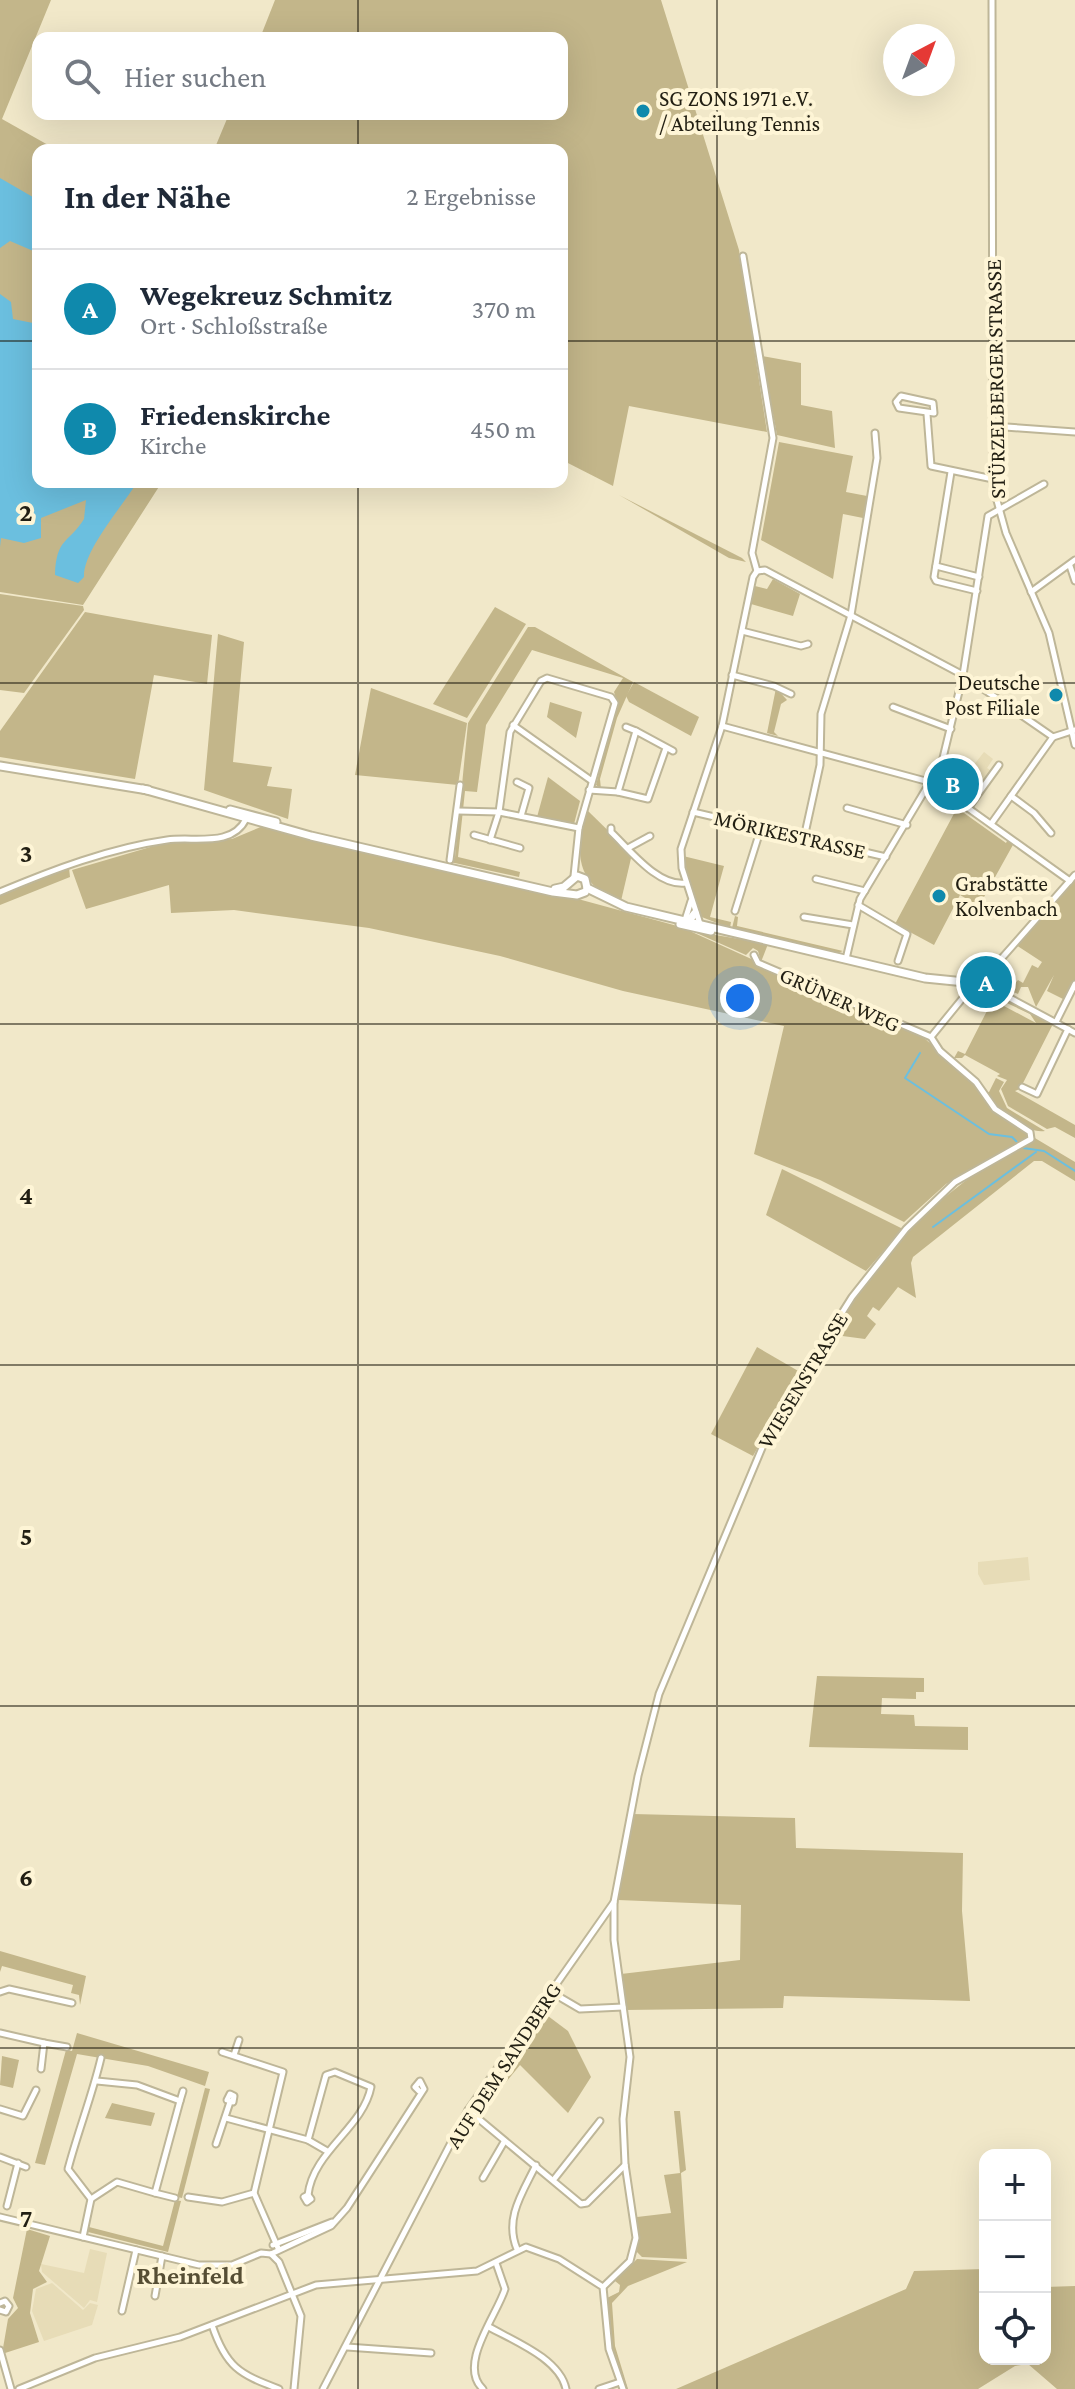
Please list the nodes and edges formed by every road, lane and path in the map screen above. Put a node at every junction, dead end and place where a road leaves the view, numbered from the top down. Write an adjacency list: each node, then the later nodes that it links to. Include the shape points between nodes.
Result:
1 (992, 0): 4 (street, STÜRZELBERGER STRASSE)
2 (743, 256): 14 (street, via 773,438 752,553)
3 (927, 414): 3 (street, via 934,413 933,403 898,398 899,408); 7 (street, via 931,466)
4 (992, 426): 5 (street); 8 (street, STÜRZELBERGER STRASSE)
5 (1075, 432)
6 (875, 433): 19 (street)
7 (951, 472): 8 (street); 12 (street)
8 (993, 479): 10 (street, STÜRZELBERGER STRASSE)
9 (1044, 484): 10 (street)
10 (998, 510): 15 (street, via 986,522); 18 (street, STÜRZELBERGER STRASSE)
11 (1075, 560): 13 (street)
12 (936, 566): 15 (street); 17 (street, via 935,580)
13 (1070, 566): 16 (street); 18 (street)
14 (757, 571): 19 (street, via 765,570); 20 (street)
15 (979, 577): 17 (street)
16 (1075, 581)
17 (977, 591): 23 (street)
18 (1031, 592): 30 (street, STÜRZELBERGER STRASSE, via 1051,640)
19 (851, 615): 23 (street); 36 (street, via 827,689)
20 (742, 631): 21 (street); 22 (street)
21 (808, 644)
22 (732, 675): 24 (street); 27 (street)
23 (963, 675): 29 (street); 32 (street)
24 (791, 694)
25 (893, 707): 29 (street)
26 (513, 725): 39 (street); 39 (street, via 544,678 614,700); 49 (street)
27 (722, 726): 36 (street); 50 (street)
28 (626, 727): 31 (street)
29 (951, 729): 41 (street)
30 (1073, 730): 32 (street); 33 (street, STÜRZELBERGER STRASSE)
31 (636, 731): 34 (street); 44 (street)
32 (1053, 737): 45 (street)
33 (1075, 745)
34 (666, 748): 35 (street); 44 (street, via 648,799)
35 (673, 751)
36 (820, 753): 41 (street); 61 (street)
37 (999, 765): 47 (street)
38 (0, 766): 52 (street, via 143,789)
39 (592, 781): 43 (street)
40 (517, 782): 51 (street, via 529,788)
41 (933, 783): 47 (street); 54 (street)
42 (460, 785): 48 (street)
43 (589, 790): 44 (street); 55 (street)
44 (618, 792)
45 (1011, 796): 53 (street); 58 (street)
46 (847, 808): 54 (street)
47 (968, 808): 53 (street)
48 (458, 811): 49 (street); 66 (street)
49 (499, 812): 51 (street); 62 (street)
50 (693, 812): 57 (street, MÖRIKESTRASSE); 71 (street, via 681,849)
51 (521, 816): 55 (street)
52 (248, 817): 72 (street, via 545,890); 75 (street, via 228,837 137,846)
53 (991, 824): 70 (street)
54 (907, 825): 65 (street)
55 (579, 828): 68 (street)
56 (611, 828): 64 (street)
57 (761, 828): 61 (street, MÖRIKESTRASSE); 78 (street)
58 (1051, 833)
59 (474, 835): 62 (street)
60 (650, 836): 64 (street)
61 (804, 838): 65 (street, MÖRIKESTRASSE)
62 (490, 840): 63 (street)
63 (520, 848)
64 (628, 848): 71 (street, via 664,880)
65 (886, 857): 74 (street)
66 (450, 860)
67 (1075, 875): 70 (street)
68 (577, 876): 72 (street); 73 (street)
69 (816, 879): 74 (street)
70 (1070, 881): 88 (street)
71 (686, 883): 76 (street)
72 (569, 888): 73 (street, via 577,895)
73 (586, 890): 81 (street, via 616,904); 81 (street, via 612,907)
74 (865, 891): 77 (street)
75 (0, 892)
76 (691, 900): 79 (street); 81 (street)
77 (858, 905): 83 (street); 87 (street, via 907,934)
78 (735, 911)
79 (695, 913): 81 (street); 82 (street)
80 (804, 917): 83 (street)
81 (688, 923): 82 (street); 84 (street)
82 (700, 924): 84 (street)
83 (853, 925): 86 (street)
84 (768, 941): 86 (street)
85 (754, 955): 95 (street, GRÜNER WEG, via 758,963)
86 (846, 959): 89 (street, via 942,981)
87 (898, 961)
88 (986, 976): 89 (street); 91 (street)
89 (975, 983): 91 (street); 95 (street)
90 (1075, 984): 92 (street)
91 (993, 989): 92 (street)
92 (1056, 1022): 93 (street)
93 (1068, 1029): 94 (street); 96 (street, via 1037,1094)
94 (1075, 1033)
95 (931, 1037): 97 (street, WIESENSTRASSE, via 995,1109 1030,1132 1031,1139 955,1182 908,1227 852,1297 772,1424 659,1694 633,1797)
96 (1022, 1087)
97 (615, 1901): 99 (street, AUF DEM SANDBERG); 101 (street)
98 (0, 1992): 100 (street, via 9,1989)
99 (551, 1992): 101 (street, via 580,2009); 117 (street, AUF DEM SANDBERG)
100 (72, 2003)
101 (623, 2007): 127 (street, via 630,2057 623,2119)
102 (0, 2033): 104 (street)
103 (239, 2040): 107 (street)
104 (44, 2043): 105 (street); 109 (street)
105 (67, 2047)
106 (222, 2052): 107 (street)
107 (234, 2055): 120 (street, via 283,2072)
108 (101, 2058): 110 (street)
109 (41, 2069)
110 (97, 2081): 114 (street, via 137,2085); 137 (street, via 68,2172)
111 (36, 2090): 116 (street, via 23,2116)
112 (183, 2091): 114 (street)
113 (419, 2091): 141 (street, via 347,2208 328,2228)
114 (180, 2101): 132 (street)
115 (230, 2102): 118 (street)
116 (0, 2109)
117 (468, 2110): 122 (street); 147 (street, AUF DEM SANDBERG)
118 (226, 2118): 120 (street); 123 (street)
119 (600, 2121): 131 (street)
120 (271, 2131): 121 (street); 133 (street)
121 (308, 2140): 124 (street); 124 (street, via 326,2075 335,2072 367,2084 370,2095)
122 (504, 2142): 128 (street); 130 (street)
123 (216, 2144)
124 (327, 2151): 134 (street)
125 (0, 2157): 126 (street)
126 (18, 2163): 129 (street); 138 (street)
127 (625, 2164): 131 (street, via 587,2203 581,2204); 148 (street, via 636,2222 635,2248 623,2271)
128 (536, 2165): 131 (street); 142 (street, via 514,2212 511,2230)
129 (26, 2167)
130 (483, 2178)
131 (555, 2178)
132 (155, 2193): 136 (street); 137 (street, via 117,2178)
133 (254, 2193): 135 (street, via 222,2202); 141 (street)
134 (308, 2195)
135 (188, 2197)
136 (175, 2198)
137 (91, 2199): 140 (street)
138 (7, 2206)
139 (0, 2217): 140 (street)
140 (83, 2237): 143 (street)
141 (275, 2244): 144 (street)
142 (517, 2249): 146 (street); 148 (street, via 546,2253)
143 (136, 2250): 145 (street); 153 (street)
144 (271, 2254): 145 (street, via 211,2266); 149 (street)
145 (162, 2256): 150 (street)
146 (496, 2263): 147 (street, via 477,2271); 155 (street, via 505,2289)
147 (381, 2279): 149 (street, via 324,2284); 156 (street, AUF DEM SANDBERG)
148 (603, 2287): 159 (street, via 609,2349)
149 (292, 2294): 154 (street); 163 (street, via 303,2323)
150 (155, 2296)
151 (0, 2303): 152 (street, via 9,2306 6,2312)
152 (0, 2310)
153 (122, 2311)
154 (212, 2325): 161 (street, via 95,2358); 162 (street, via 226,2361)
155 (489, 2327): 165 (street, via 475,2361 474,2374); 166 (street, via 554,2367)
156 (347, 2347): 158 (street); 164 (street, AUF DEM SANDBERG)
157 (0, 2350): 160 (street)
158 (431, 2353)
159 (620, 2382): 167 (street); 168 (street)
160 (11, 2389)
161 (19, 2389)
162 (279, 2389)
163 (291, 2389)
164 (323, 2389)
165 (483, 2389)
166 (566, 2389)
167 (599, 2389)
168 (623, 2389)

